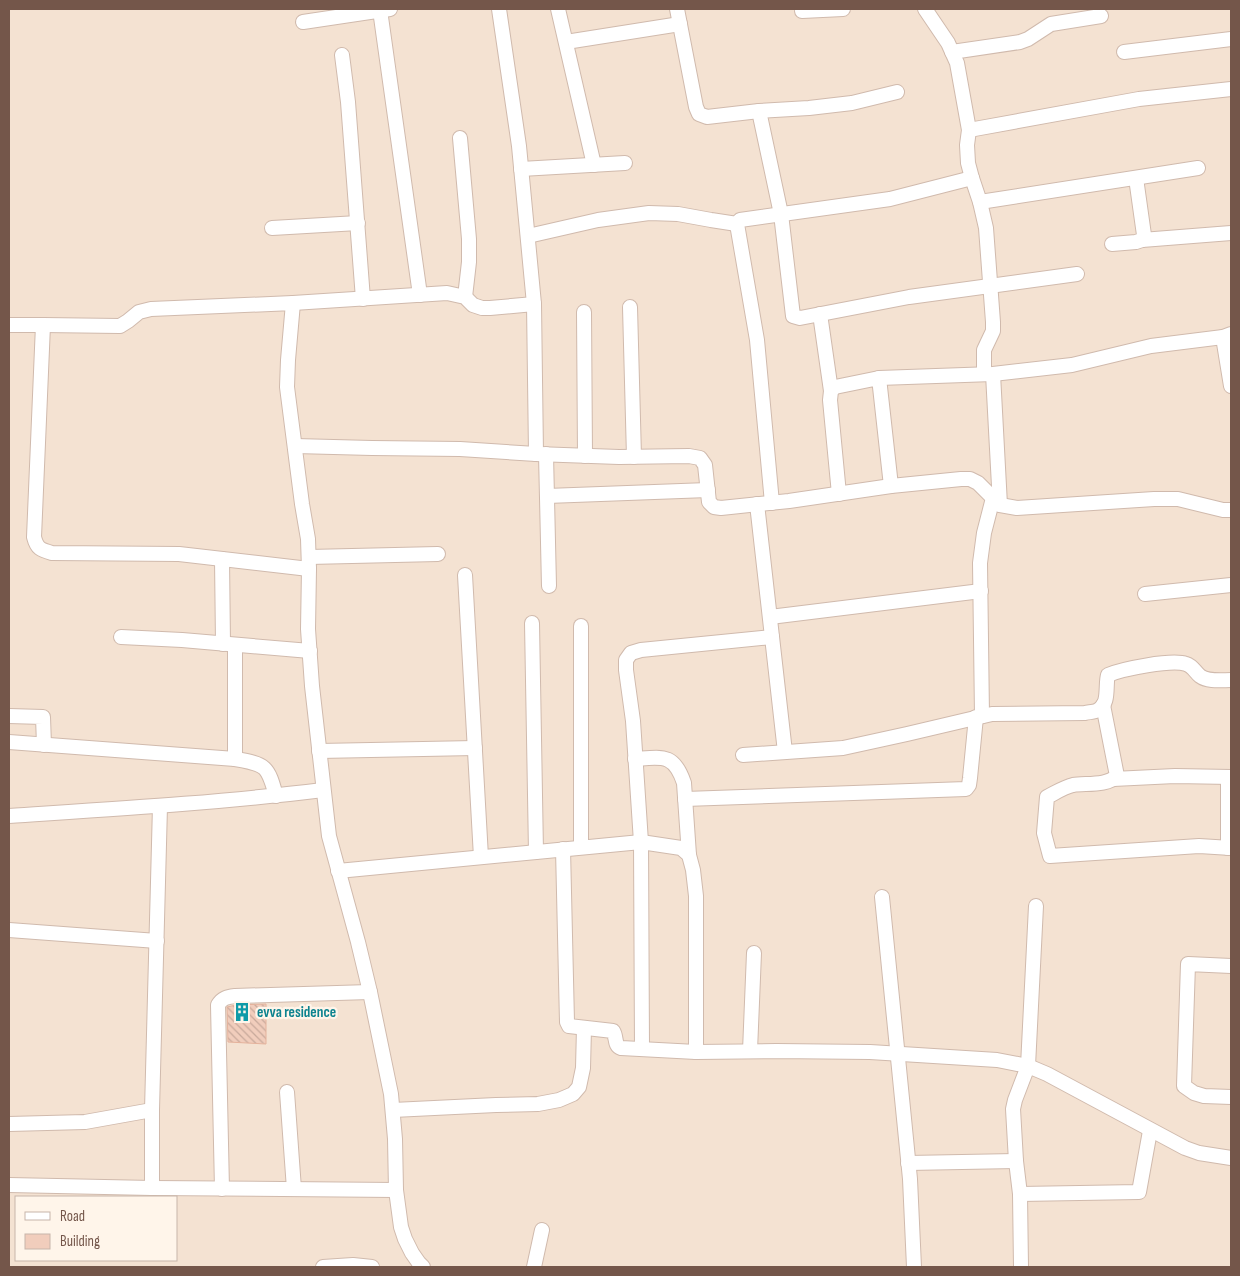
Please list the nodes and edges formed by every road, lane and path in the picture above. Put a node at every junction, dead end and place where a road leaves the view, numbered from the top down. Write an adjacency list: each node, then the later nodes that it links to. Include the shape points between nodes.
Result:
1 (499, 9): 24 (street)
2 (558, 9): 12 (street)
3 (676, 9): 10 (street)
4 (843, 9): 7 (street)
5 (926, 9): 13 (street)
6 (385, 10): 9 (street); 38 (street)
7 (802, 11)
8 (1102, 16): 13 (street, via 1051,24 1020,42)
9 (303, 22)
10 (680, 24): 12 (street); 18 (street, via 700,114)
11 (1231, 39): 14 (street)
12 (566, 42): 22 (street)
13 (952, 52): 19 (street, via 957,63)
14 (1124, 52)
15 (342, 55): 29 (street)
16 (1231, 89): 19 (street, via 1139,99)
17 (897, 92): 18 (street, via 852,103)
18 (759, 111): 28 (street)
19 (969, 130): 25 (street, via 968,163)
20 (460, 138): 39 (street, via 469,239)
21 (625, 163): 22 (street)
22 (594, 165): 24 (street)
23 (1198, 168): 26 (street)
24 (521, 169): 33 (street)
25 (972, 178): 27 (street); 28 (street, via 890,199)
26 (1136, 178): 27 (street); 34 (street)
27 (980, 202): 37 (street, via 986,228)
28 (781, 214): 30 (street, via 740,220); 45 (street, via 793,316 800,318)
29 (358, 223): 31 (street); 40 (street)
30 (737, 224): 33 (street, via 678,214 649,213 598,220); 62 (street, via 756,340)
31 (272, 228)
32 (1231, 233): 34 (street)
33 (528, 236): 42 (street)
34 (1142, 240): 35 (street)
35 (1112, 244)
36 (1077, 274): 37 (street)
37 (991, 286): 45 (street); 49 (street, via 993,331 984,350)
38 (420, 295): 39 (street, via 447,293); 40 (street)
39 (465, 297): 42 (street, via 482,308)
40 (363, 299): 41 (street)
41 (293, 303): 46 (street, via 152,309 139,312 120,326); 53 (street, via 287,387)
42 (534, 304): 54 (street)
43 (630, 307): 56 (street)
44 (584, 312): 55 (street)
45 (820, 314): 52 (street)
46 (43, 324): 47 (street); 66 (street, via 36,544 52,554 179,554)
47 (9, 325)
48 (1227, 335): 49 (street, via 1151,346 1072,365); 51 (street)
49 (989, 374): 50 (street); 61 (street)
50 (878, 378): 52 (street, via 835,387); 57 (street)
51 (1231, 386)
52 (831, 391): 59 (street)
53 (295, 446): 54 (street, via 460,448); 67 (street)
54 (541, 454): 55 (street); 60 (street)
55 (585, 456): 56 (street)
56 (634, 457): 58 (street, via 700,458 705,465)
57 (891, 486): 59 (street); 61 (street, via 970,479)
58 (708, 490): 60 (street); 63 (street, via 709,502 721,508)
59 (839, 494): 62 (street)
60 (547, 496): 70 (street)
61 (997, 502): 64 (street, via 1016,508 1178,499); 71 (street, via 984,533)
62 (772, 503): 63 (street)
63 (757, 504): 73 (street)
64 (1231, 510)
65 (438, 554): 67 (street)
66 (222, 559): 67 (street); 78 (street)
67 (309, 563): 79 (street)
68 (465, 575): 86 (street)
69 (1231, 585): 72 (street)
70 (549, 586)
71 (981, 591): 73 (street); 83 (street)
72 (1145, 594)
73 (770, 616): 77 (street)
74 (532, 623): 103 (street)
75 (582, 626): 100 (street)
76 (120, 637): 78 (street)
77 (772, 637): 88 (street); 91 (street, via 631,653 626,660 626,670)
78 (229, 644): 79 (street); 90 (street)
79 (310, 652): 87 (street)
80 (1231, 680): 81 (street, via 1208,680 1188,664 1178,662 1118,670 1108,674)
81 (1103, 706): 83 (street, via 1098,711 1086,713); 93 (street, via 1117,776)
82 (9, 716): 85 (street, via 43,717)
83 (979, 716): 88 (street, via 843,748); 96 (street, via 966,790)
84 (9, 742): 85 (street)
85 (44, 745): 90 (street)
86 (475, 748): 87 (street); 105 (street)
87 (319, 751): 94 (street)
88 (785, 752): 89 (street)
89 (744, 754)
90 (235, 759): 95 (street, via 263,766 270,775)
91 (635, 759): 96 (street, via 662,758 677,766 684,783); 99 (street)
92 (1230, 777): 93 (street); 101 (street)
93 (1113, 779): 101 (street, via 1071,786 1047,797 1044,833 1050,856 1199,846)
94 (323, 790): 95 (street); 106 (street)
95 (276, 796): 97 (street)
96 (685, 799): 104 (street)
97 (160, 806): 98 (street); 110 (street)
98 (9, 816)
99 (641, 842): 100 (street); 104 (street, via 681,848); 115 (street)
100 (581, 848): 102 (street)
101 (1230, 848)
102 (563, 849): 103 (street); 114 (street, via 567,1022 569,1026)
103 (536, 852): 105 (street)
104 (689, 855): 117 (street, via 696,896)
105 (482, 857): 106 (street)
106 (338, 871): 113 (street)
107 (882, 897): 118 (street)
108 (1036, 906): 119 (street)
109 (9, 930): 110 (street)
110 (157, 941): 122 (street)
111 (754, 953): 116 (street)
112 (1231, 966): 121 (street, via 1188,964 1184,1086 1194,1093)
113 (370, 992): 123 (street); 131 (street, via 235,996 220,1001)
114 (584, 1028): 115 (street, via 614,1031 618,1047); 123 (street, via 584,1068 579,1087 573,1094 538,1104)
115 (642, 1049): 117 (street)
116 (750, 1051): 117 (street); 118 (street)
117 (696, 1052)
118 (898, 1054): 119 (street, via 997,1060); 128 (street)
119 (1028, 1066): 125 (street); 127 (street, via 1014,1100)
120 (287, 1092): 132 (street)
121 (1231, 1097)
122 (152, 1110): 124 (street, via 85,1122); 130 (street)
123 (393, 1110): 133 (street)
124 (9, 1124)
125 (1150, 1131): 126 (street, via 1192,1151); 134 (street, via 1139,1192)
126 (1231, 1158)
127 (1016, 1161): 128 (street); 134 (street)
128 (908, 1163): 142 (street)
129 (9, 1185): 130 (street)
130 (152, 1188): 131 (street)
131 (222, 1189): 132 (street)
132 (294, 1189): 133 (street)
133 (396, 1190): 136 (street, via 401,1227)
134 (1020, 1194): 143 (street)
135 (542, 1230): 141 (street)
136 (412, 1253): 139 (street); 140 (street)
137 (323, 1267): 138 (street)
138 (372, 1267)
139 (411, 1267)
140 (423, 1267)
141 (534, 1267)
142 (914, 1267)
143 (1021, 1267)

